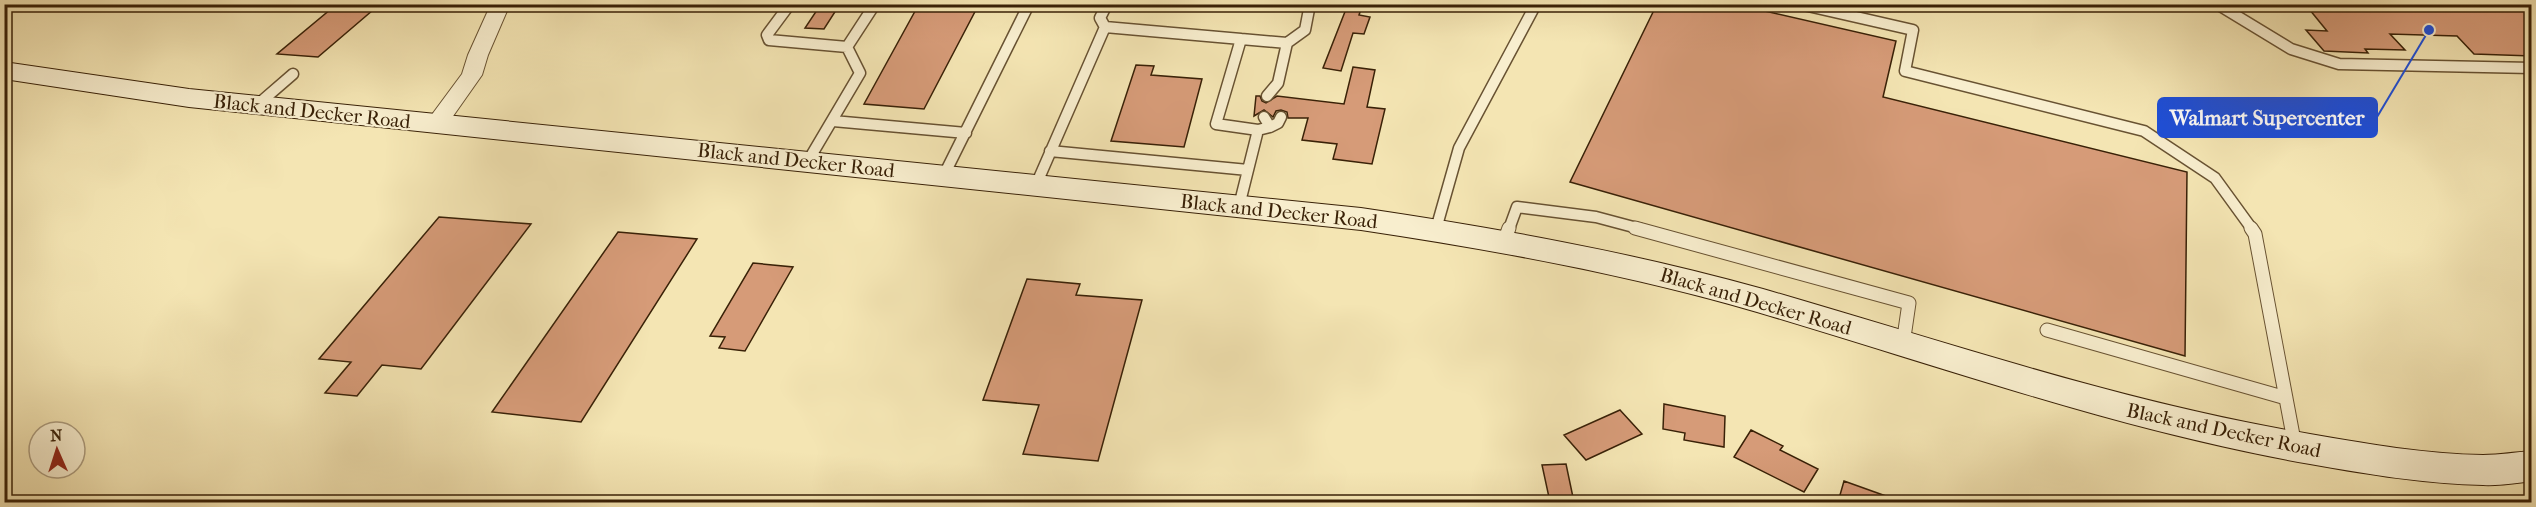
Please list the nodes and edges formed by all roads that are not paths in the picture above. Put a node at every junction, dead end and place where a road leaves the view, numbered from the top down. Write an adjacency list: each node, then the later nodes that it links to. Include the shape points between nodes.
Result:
1 (501, 4): 24 (street, via 472,75)
2 (790, 4): 14 (lane, via 767,35 769,40)
3 (875, 4): 14 (lane)
4 (1007, 4): 10 (lane)
5 (1107, 4): 11 (lane, via 1100,18)
6 (1310, 4): 13 (lane, via 1305,30)
7 (1536, 4): 33 (lane, via 1459,148)
8 (1799, 4): 35 (lane, via 1914,30 1905,71 2144,131 2216,178 2255,234)
9 (2217, 4): 15 (lane, via 2272,40 2322,61)
10 (1028, 5): 26 (lane)
11 (1105, 27): 12 (lane); 27 (lane)
12 (1241, 39): 13 (lane); 25 (lane, via 1216,124)
13 (1287, 43): 18 (lane)
14 (847, 47): 23 (lane, via 860,73)
15 (2532, 68)
16 (5, 71): 21 (main road, Black and Decker Road)
17 (293, 74): 21 (lane)
18 (1278, 83): 19 (lane); 20 (lane)
19 (1267, 96)
20 (1284, 96)
21 (256, 106): 24 (main road, Black and Decker Road)
22 (1281, 117): 25 (lane, via 1278,123 1267,122)
23 (833, 121): 26 (lane); 28 (lane)
24 (436, 124): 28 (main road, Black and Decker Road)
25 (1258, 130): 29 (lane)
26 (966, 133): 30 (lane)
27 (1050, 151): 29 (lane); 31 (lane)
28 (808, 161): 30 (main road, Black and Decker Road)
29 (1248, 170): 32 (lane)
30 (944, 175): 31 (main road, Black and Decker Road)
31 (1035, 185): 32 (main road, Black and Decker Road)
32 (1239, 206): 33 (main road, Black and Decker Road)
33 (1436, 230): 36 (main road, Black and Decker Road, via 1645,270 2135,413)
34 (2047, 330): 35 (lane)
35 (2286, 398): 36 (lane)
36 (2296, 447): 37 (main road, Black and Decker Road, via 2485,470)
37 (2532, 466)

